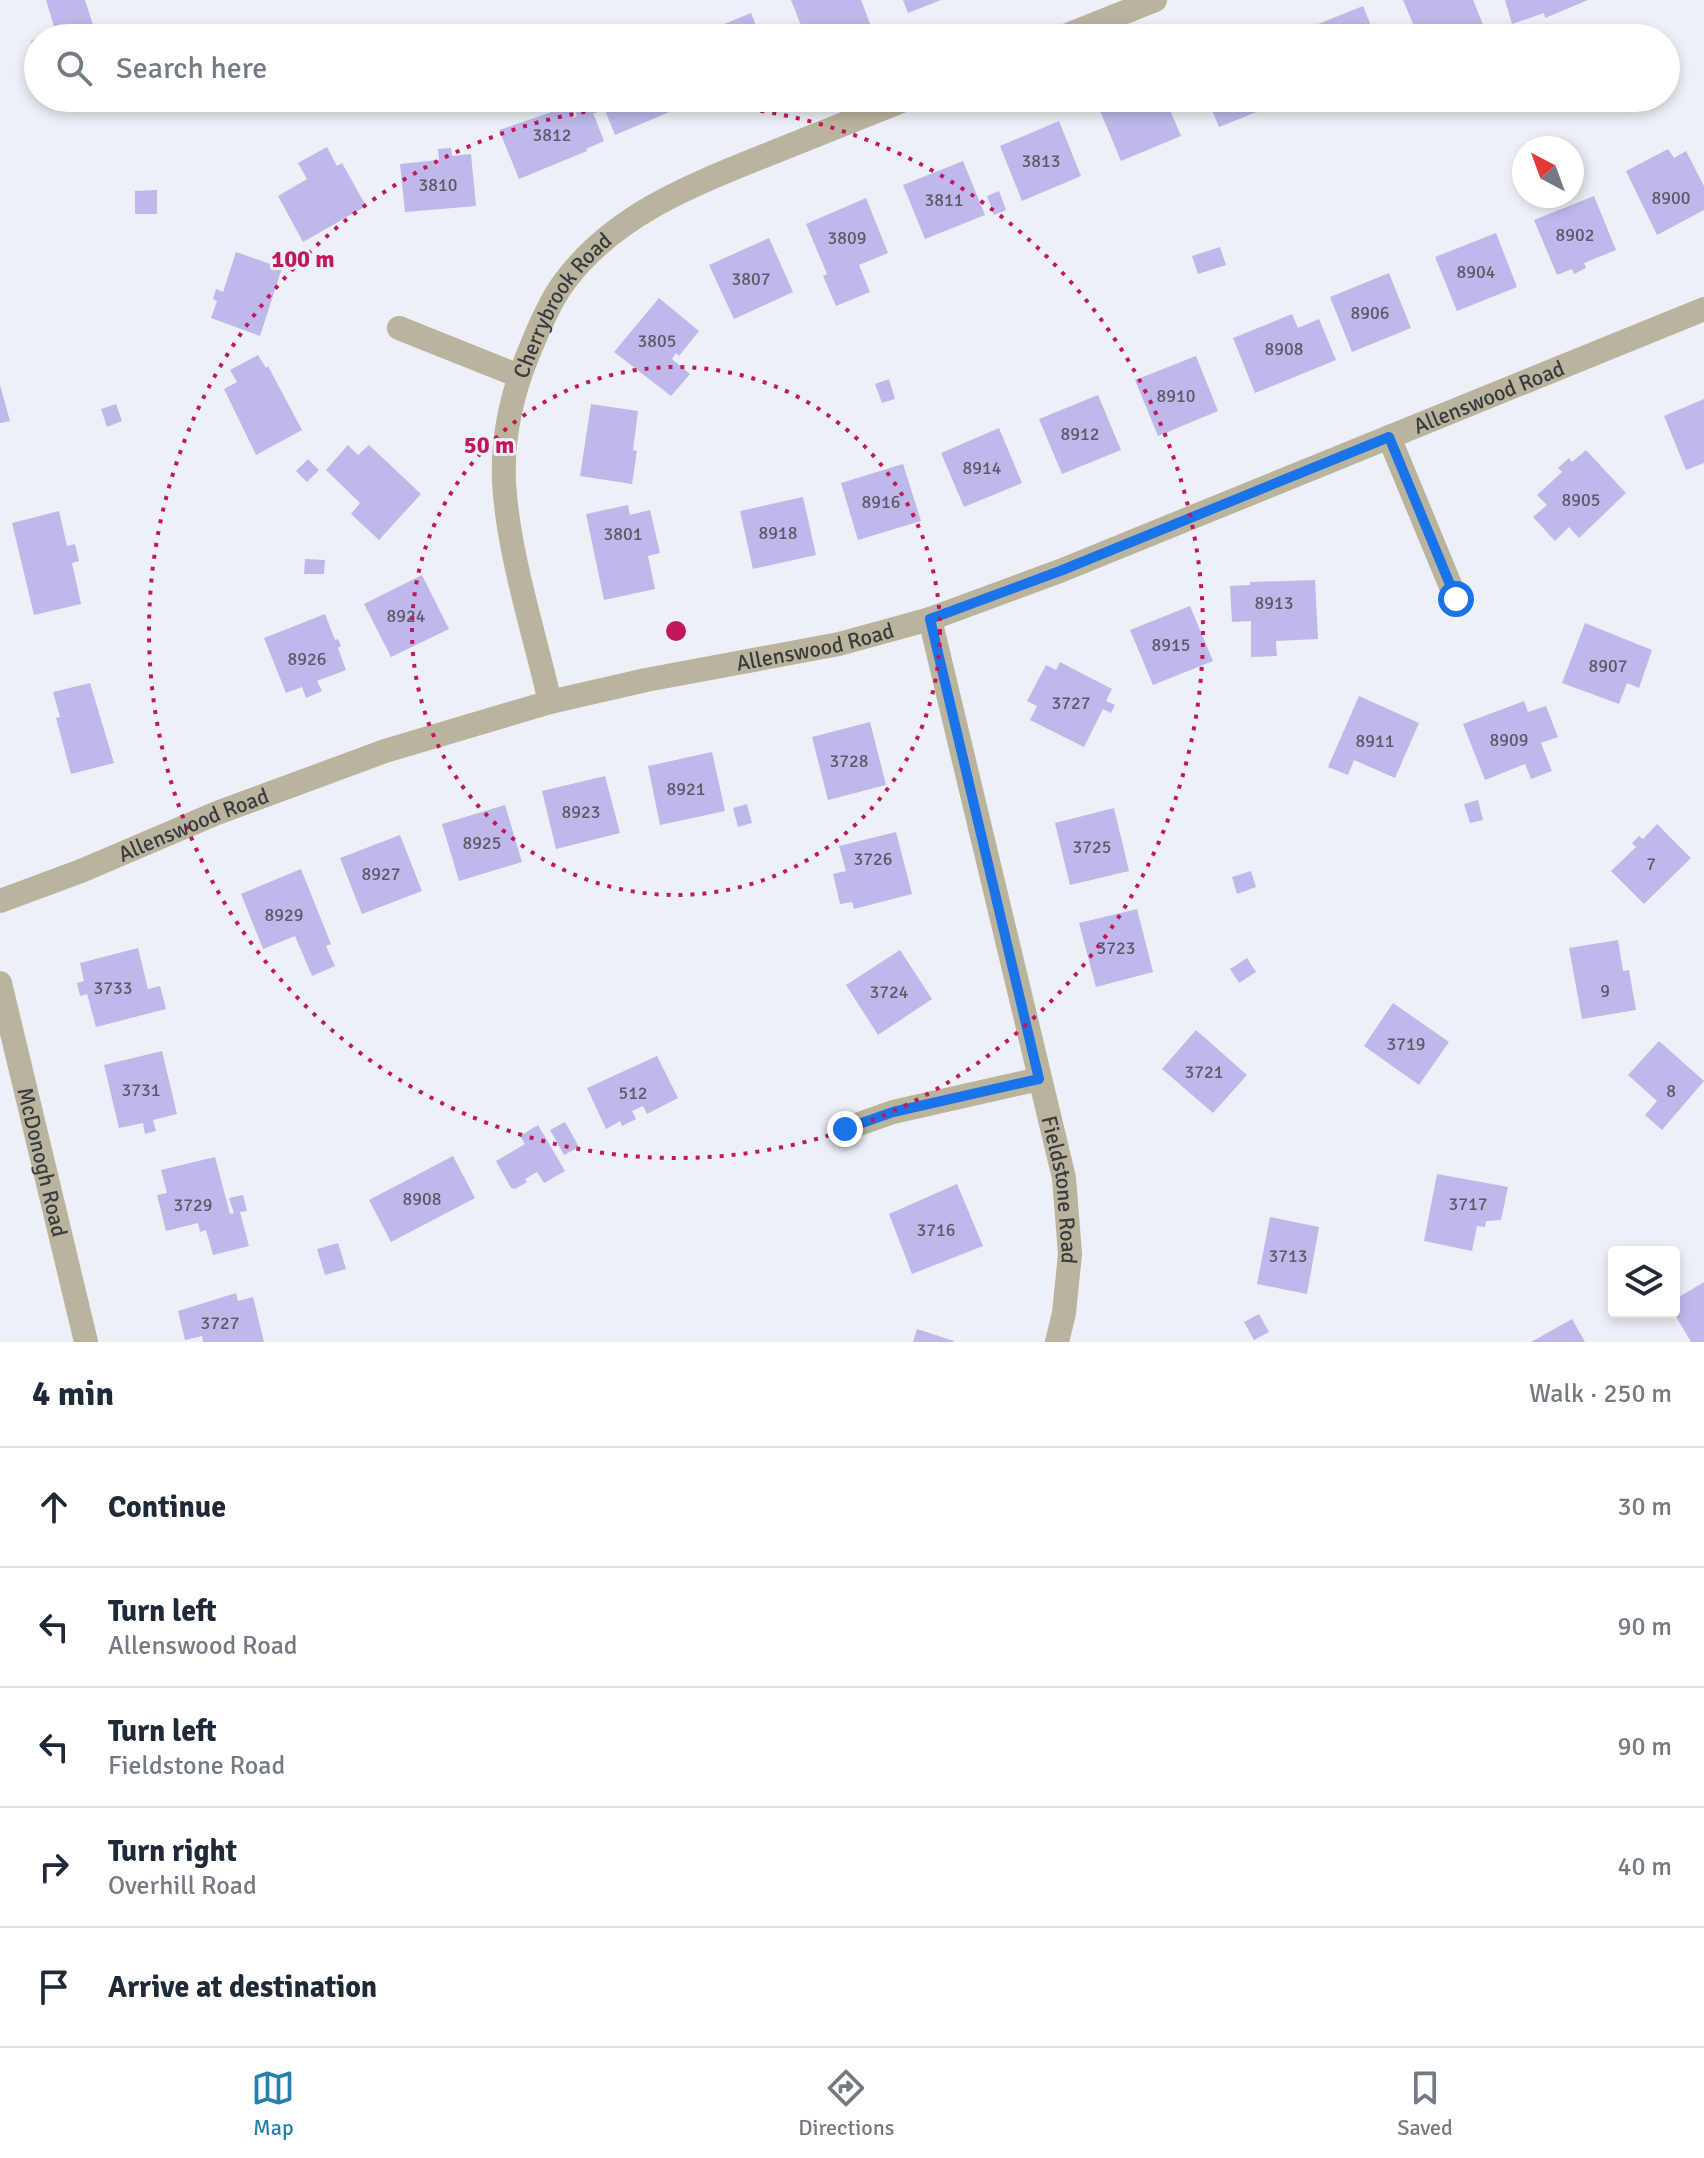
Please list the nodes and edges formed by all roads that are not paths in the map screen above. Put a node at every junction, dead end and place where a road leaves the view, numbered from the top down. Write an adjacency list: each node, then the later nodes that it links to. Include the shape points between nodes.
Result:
1 (1155, 0): 2 (street)
2 (1095, 24)
3 (874, 112): 6 (street, Cherrybrook Road, via 694,184 639,213 600,243 564,282)
4 (1704, 309): 7 (street, Allenswood Road)
5 (399, 328): 6 (street)
6 (519, 376): 10 (street, Cherrybrook Road, via 506,428 504,480 509,527)
7 (1389, 437): 8 (street); 9 (street, Allenswood Road)
8 (1456, 599)
9 (930, 619): 10 (street, Allenswood Road, via 839,644); 13 (street, Fieldstone Road)
10 (550, 702): 11 (street, Allenswood Road, via 385,751)
11 (0, 901)
12 (0, 983): 15 (street, McDonogh Road)
13 (1039, 1079): 14 (street, via 893,1112); 16 (street, Fieldstone Road, via 1064,1178 1070,1254)
14 (845, 1129)
15 (86, 1342)
16 (1057, 1342)

